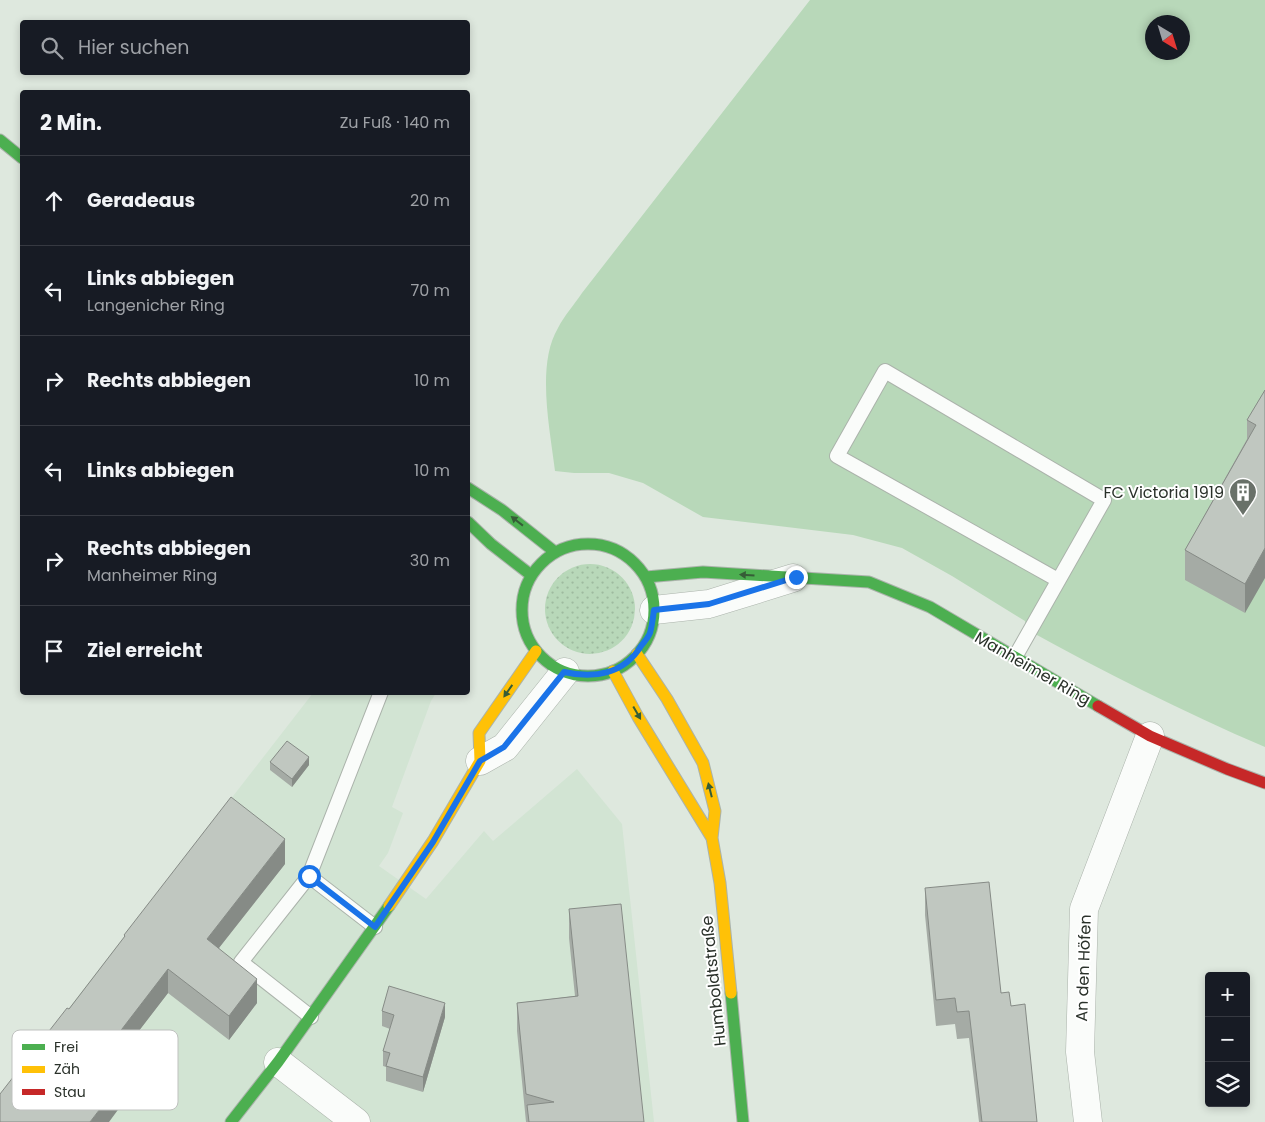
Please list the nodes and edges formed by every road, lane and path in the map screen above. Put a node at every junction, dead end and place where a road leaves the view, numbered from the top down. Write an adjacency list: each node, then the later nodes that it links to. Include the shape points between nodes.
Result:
1 (0, 140): 2 (street)
2 (20, 156)
3 (470, 489): 5 (street, one-way to 3)
4 (470, 524): 6 (street)
5 (554, 552): 6 (street); 7 (street, via 574,544 616,549 633,561)
6 (531, 575): 11 (street, via 523,594 522,614 526,634)
7 (646, 577): 8 (street, Manheimer Ring, one-way to 7, via 703,572); 10 (street)
8 (796, 577): 10 (street, Manheimer Ring, via 709,604); 13 (street, Manheimer Ring, via 869,582 930,607)
9 (1058, 580): 9 (lane, via 1104,500 885,371 837,456); 13 (lane)
10 (654, 610): 12 (street, via 650,633)
11 (536, 651): 15 (street); 18 (street, one-way to 18, via 479,733)
12 (636, 654): 14 (street); 20 (street, Humboldtstraße, one-way to 12, via 715,811 703,763)
13 (1015, 657): 17 (street, Manheimer Ring)
14 (613, 671): 15 (street, via 580,676); 20 (street, Humboldtstraße, one-way to 20)
15 (564, 672): 18 (street, via 504,747)
16 (380, 695): 21 (lane)
17 (1150, 736): 19 (street, Manheimer Ring); 28 (street, An den Höfen, via 1084,908 1080,1052)
18 (480, 761): 22 (street, via 433,842)
19 (1265, 783)
20 (712, 838): 27 (street, Humboldtstraße, via 720,883)
21 (309, 876): 22 (lane); 23 (lane, via 241,962)
22 (375, 927): 23 (street)
23 (311, 1017): 24 (street)
24 (278, 1062): 25 (street); 26 (street)
25 (232, 1122)
26 (356, 1122)
27 (743, 1122)
28 (1088, 1122)

